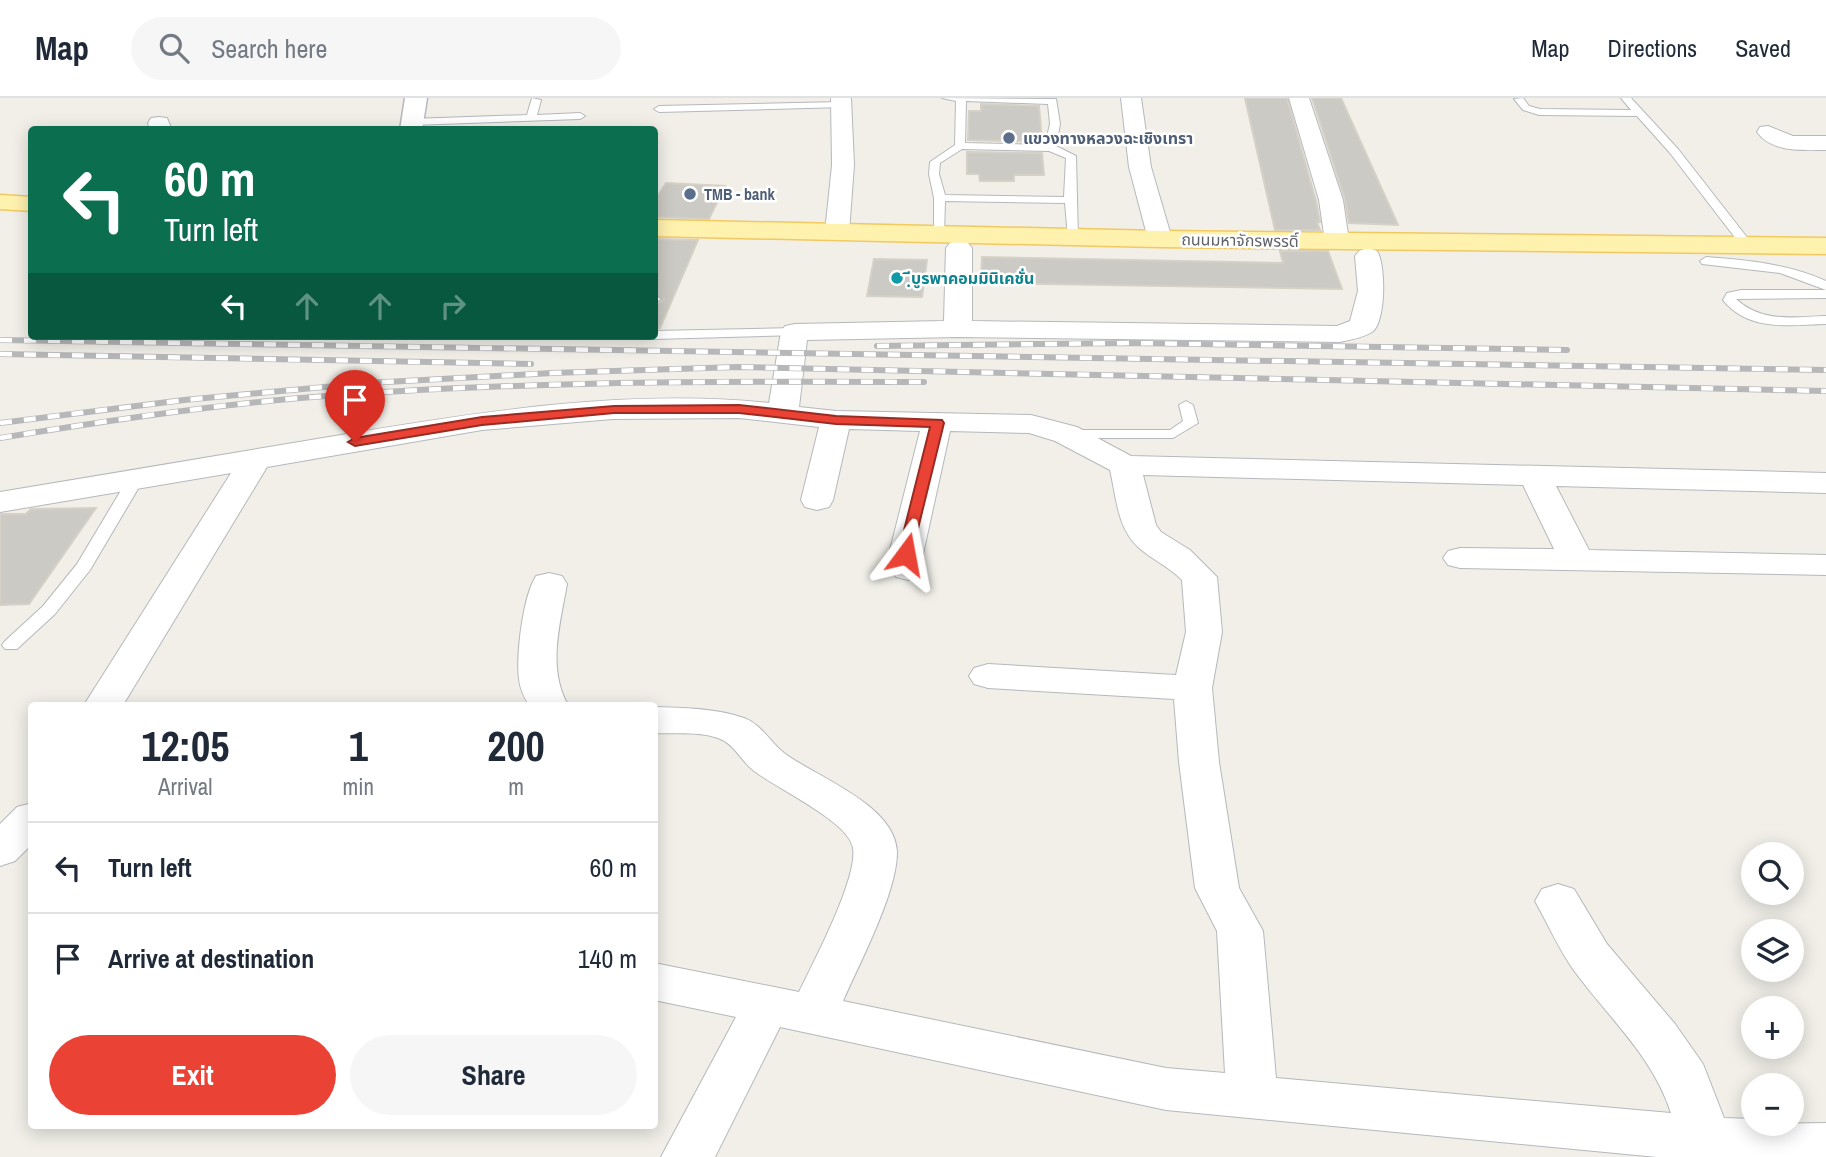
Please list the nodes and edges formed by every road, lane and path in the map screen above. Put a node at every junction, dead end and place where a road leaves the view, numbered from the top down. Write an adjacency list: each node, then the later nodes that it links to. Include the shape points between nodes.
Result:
1 (416, 98): 15 (street)
2 (947, 98): 6 (lane)
3 (1131, 98): 29 (street, via 1140,167)
4 (1299, 98): 31 (street, via 1331,200)
5 (1626, 98): 12 (lane)
6 (961, 99): 18 (lane); 19 (lane, via 1053,101)
7 (1519, 99): 12 (lane, via 1526,108 1539,112)
8 (536, 100): 14 (lane)
9 (841, 101): 10 (lane); 27 (street, via 843,165)
10 (729, 103): 11 (lane)
11 (659, 109)
12 (1639, 113): 33 (lane)
13 (580, 116): 14 (lane)
14 (531, 118): 15 (lane)
15 (412, 126)
16 (1768, 132): 17 (street, via 1788,143)
17 (1826, 143)
18 (960, 146): 19 (lane); 20 (lane, via 935,162)
19 (1050, 148): 21 (lane, via 1071,156)
20 (940, 198): 21 (lane); 30 (lane)
21 (1070, 200): 28 (lane)
22 (0, 202): 23 (main road)
23 (28, 204)
24 (0, 219): 25 (main road)
25 (28, 221)
26 (658, 228): 27 (main road, ถนนมหาจักรพรรดิ์)
27 (837, 232): 30 (main road, ถนนมหาจักรพรรดิ์)
28 (1074, 237): 29 (main road, ถนนมหาจักรพรรดิ์); 30 (main road, ถนนมหาจักรพรรดิ์)
29 (1160, 239): 31 (main road, ถนนมหาจักรพรรดิ์)
30 (948, 241): 32 (main road, ถนนมหาจักรพรรดิ์); 35 (main road, ถนนมหาจักรพรรดิ์); 42 (street)
31 (1337, 241): 33 (main road, ถนนมหาจักรพรรดิ์)
32 (658, 243)
33 (1747, 245): 34 (main road, ถนนมหาจักรพรรดิ์)
34 (1826, 246)
35 (1368, 256): 36 (main road, ถนนมหาจักรพรรดิ์); 42 (street, via 1371,290 1363,326 1339,334)
36 (1706, 261): 37 (main road, ถนนมหาจักรพรรดิ์); 38 (lane, via 1766,264)
37 (1826, 262)
38 (1826, 286)
39 (1826, 294): 40 (lane, via 1741,294 1729,300 1741,313 1761,321)
40 (1826, 320)
41 (658, 325): 44 (lane)
42 (958, 329): 43 (street)
43 (795, 332): 44 (lane); 47 (street)
44 (690, 334): 45 (lane)
45 (658, 335)
46 (1186, 405): 50 (lane, via 1191,423 1173,434)
47 (783, 414): 48 (street); 51 (street, via 739,409 614,410 508,418)
48 (836, 420): 49 (street); 56 (street)
49 (937, 423): 50 (street, via 1031,424); 61 (street, via 906,554)
50 (1066, 434): 52 (street)
51 (255, 460): 54 (street); 66 (street)
52 (1125, 465): 53 (street); 65 (street, via 1139,526 1199,577 1204,632)
53 (1534, 475): 55 (street); 59 (street)
54 (137, 477): 57 (street); 63 (lane, via 84,566 49,610)
55 (1826, 483)
56 (817, 500)
57 (0, 502)
58 (1460, 558): 59 (street)
59 (1577, 560): 60 (street)
60 (1826, 565)
61 (908, 570)
62 (549, 584): 67 (street, via 536,672)
63 (11, 645)
64 (988, 676): 65 (street)
65 (1194, 688): 74 (street, via 1217,888 1240,931)
66 (106, 702)
67 (545, 702)
68 (658, 720): 73 (street, via 731,728 768,762 830,799 864,827 875,848 872,877)
69 (28, 822): 70 (street)
70 (0, 850)
71 (1558, 901): 75 (street, via 1590,957 1658,1038 1685,1079)
72 (658, 982): 73 (street)
73 (790, 1009): 74 (street, via 1166,1089); 77 (street)
74 (1252, 1097): 75 (street)
75 (1705, 1139): 76 (street)
76 (1826, 1146)
77 (688, 1157)

